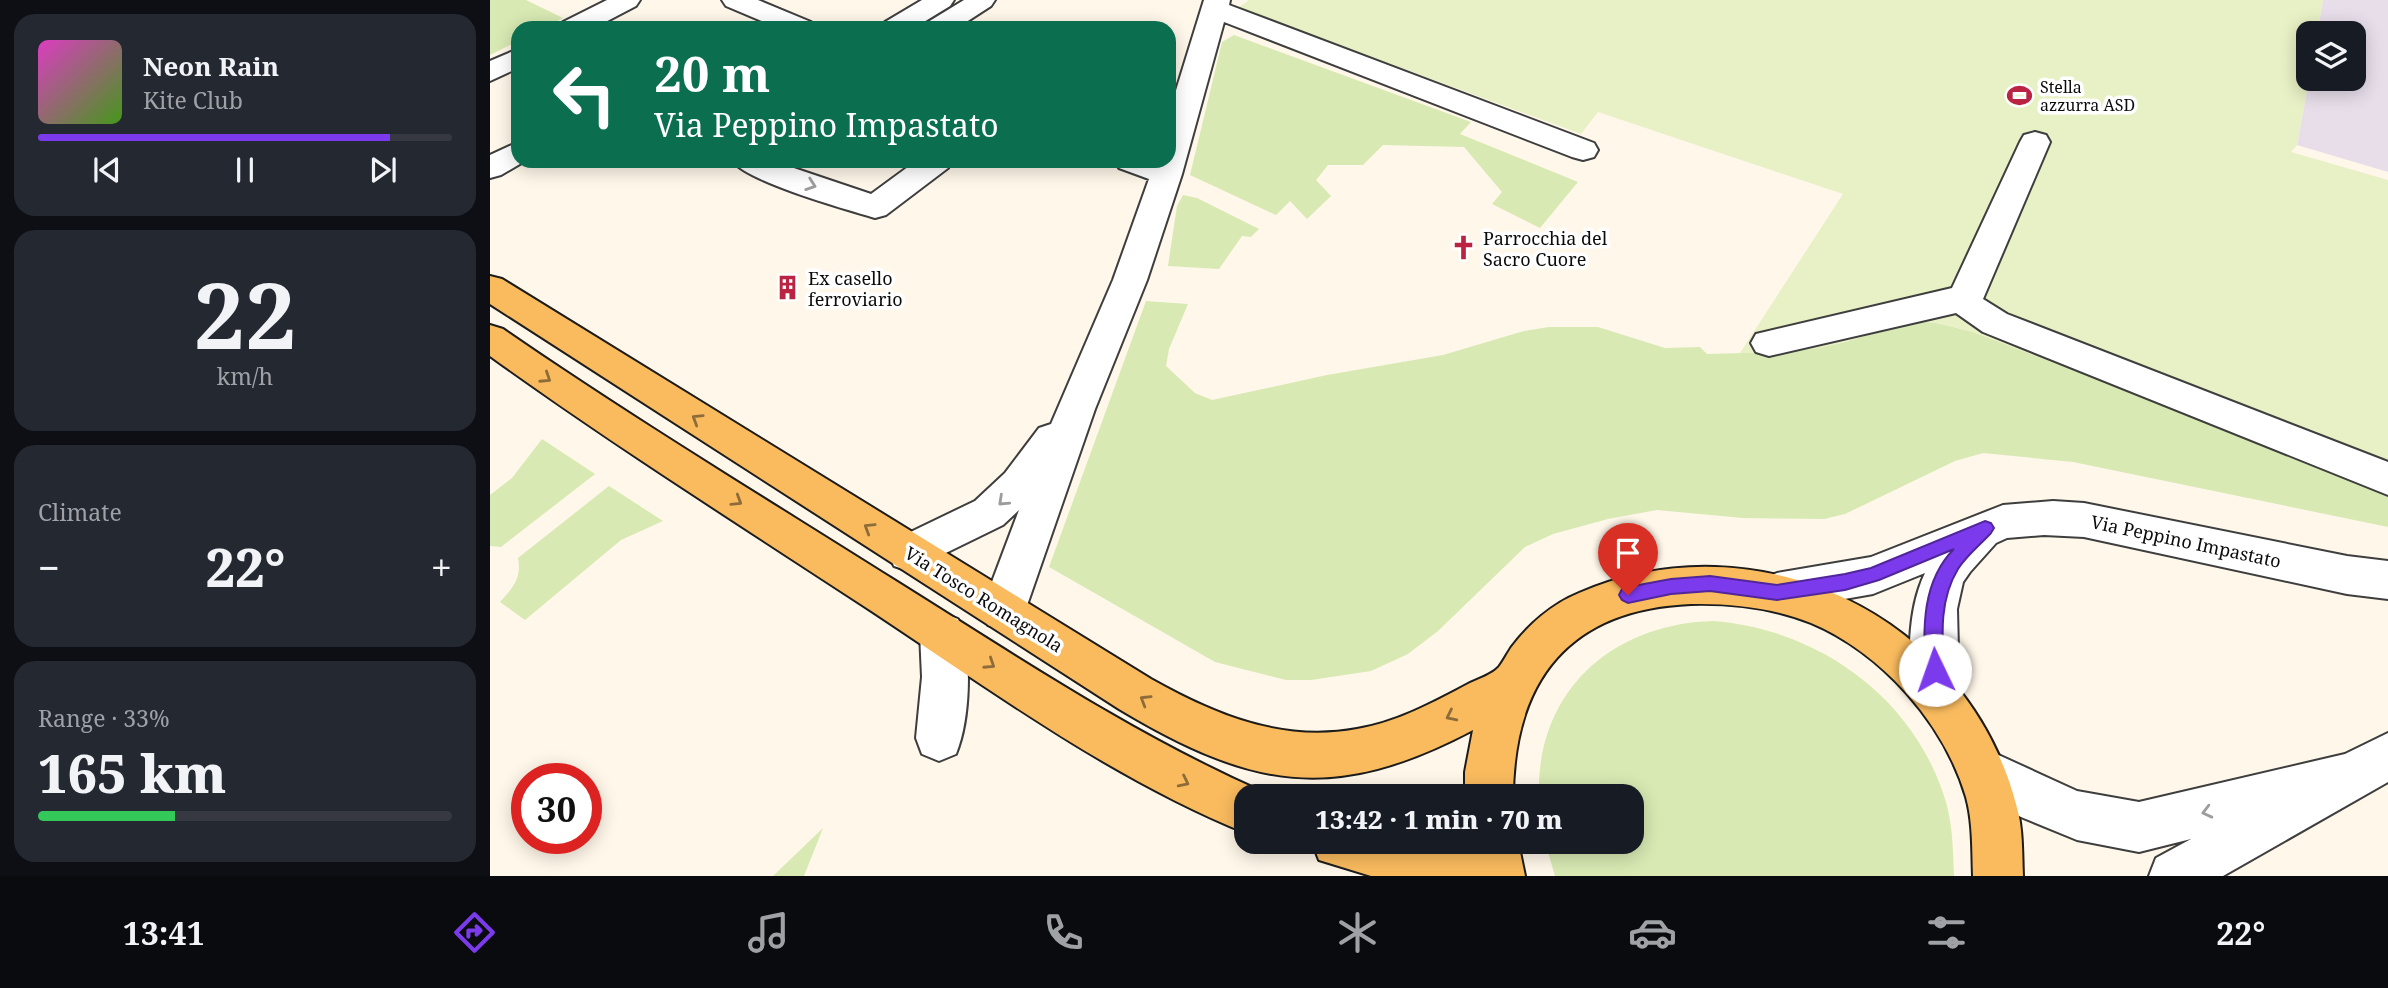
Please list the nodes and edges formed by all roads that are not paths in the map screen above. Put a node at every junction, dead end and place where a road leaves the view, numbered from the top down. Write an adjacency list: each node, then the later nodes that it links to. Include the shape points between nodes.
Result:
1 (627, 0): 7 (street)
2 (735, 0): 6 (street)
3 (941, 0): 10 (street)
4 (982, 0): 11 (street)
5 (1217, 4): 14 (street); 16 (street)
6 (774, 6): 8 (street); 9 (street)
7 (586, 21)
8 (747, 21)
9 (792, 21)
10 (906, 21)
11 (949, 21)
12 (511, 61): 13 (street)
13 (490, 72)
14 (1176, 141)
15 (2035, 142): 25 (street)
16 (1583, 150)
17 (511, 156): 18 (street)
18 (490, 168)
19 (762, 168): 20 (street, one-way to 20, via 875,207)
20 (928, 168)
21 (1149, 168): 23 (street)
22 (1168, 168): 23 (street)
23 (1166, 174): 28 (street, via 1121,302)
24 (490, 288): 31 (main road, Via Tosco Romagnola, one-way to 24)
25 (1965, 298): 27 (street); 29 (street, via 1970,308 1994,323)
26 (490, 338): 35 (main road, one-way to 35, via 647,445)
27 (1769, 343)
28 (1076, 409): 31 (street, one-way to 31, via 1003,502 976,521); 34 (street)
29 (2388, 479)
30 (1985, 528): 32 (street, Via Peppino Impastato, via 2024,517 2074,519); 33 (street, Via Peppino Impastato, via 1873,575); 37 (street, via 1952,562 1938,591 1932,627)
31 (909, 553): 34 (main road, Via Tosco Romagnola)
32 (2388, 580)
33 (1777, 592): 36 (main road, via 1710,583 1628,595 1591,608 1560,627); 37 (main road, via 1856,624 1893,650)
34 (1003, 611): 36 (main road, Via Tosco Romagnola, one-way to 34, via 1395,743 1320,758 1281,755 1175,719)
35 (942, 634): 38 (street); 43 (main road, one-way to 43, via 1156,767)
36 (1512, 685): 42 (main road, via 1495,731)
37 (1936, 692): 40 (main road)
38 (939, 738)
39 (2388, 756): 41 (street)
40 (1981, 771): 41 (street, one-way to 40, via 2139,827 2064,813); 48 (main road, via 1993,808)
41 (2345, 778): 49 (street)
42 (1489, 784)
43 (1234, 803)
44 (1383, 854): 46 (main road)
45 (1495, 854): 47 (main road)
46 (1466, 876)
47 (1500, 876)
48 (1998, 876)
49 (2174, 876)

